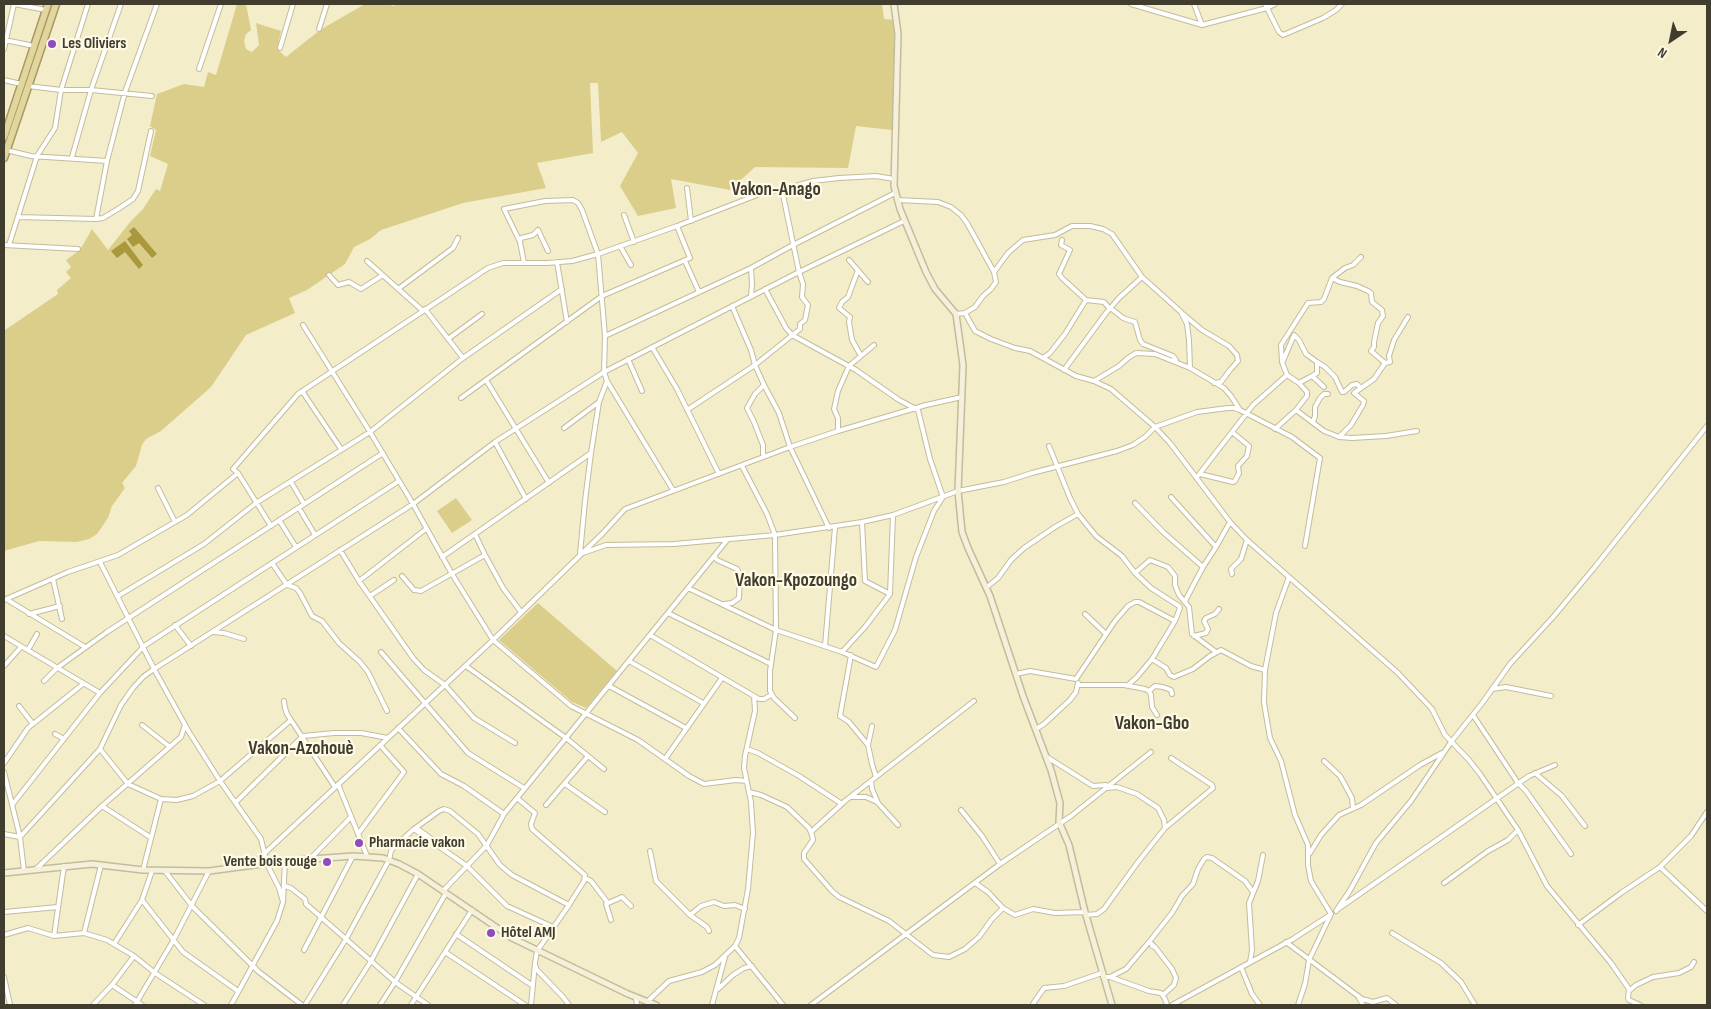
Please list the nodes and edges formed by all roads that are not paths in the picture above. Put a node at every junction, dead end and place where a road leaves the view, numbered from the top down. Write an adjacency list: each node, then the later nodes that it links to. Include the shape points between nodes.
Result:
1 (14, 4): 16 (street); 20 (street)
2 (56, 4): 26 (highway)
3 (88, 4): 27 (street)
4 (122, 4): 28 (street)
5 (157, 4): 29 (street)
6 (221, 4): 24 (street)
7 (293, 4): 22 (street)
8 (327, 4): 19 (street)
9 (894, 4): 38 (main road, via 898,34)
10 (1131, 4): 17 (street)
11 (1194, 4): 18 (street)
12 (1275, 4): 15 (street)
13 (1342, 4): 15 (street, via 1323,18 1283,35)
14 (1156, 6): 17 (street)
15 (1266, 6): 18 (street)
16 (47, 7): 21 (highway)
17 (1153, 10): 18 (street)
18 (1202, 25)
19 (319, 29)
20 (5, 40): 21 (street); 23 (street)
21 (34, 46): 26 (highway)
22 (280, 48)
23 (4, 49)
24 (199, 69)
25 (4, 80): 26 (street)
26 (24, 85): 27 (street); 32 (highway); 33 (highway)
27 (61, 90): 28 (street); 34 (street, via 55,128)
28 (91, 90): 29 (street); 36 (street)
29 (125, 92): 30 (street); 37 (street)
30 (152, 96)
31 (151, 131): 45 (street, via 138,191 133,199)
32 (4, 137)
33 (6, 150): 34 (street); 35 (highway)
34 (37, 156): 36 (street); 44 (street)
35 (4, 158)
36 (72, 158): 37 (street)
37 (108, 161): 45 (street)
38 (894, 179): 40 (street, via 876,176 839,178); 41 (main road)
39 (687, 188): 46 (street)
40 (782, 190): 46 (street, via 765,192); 54 (street)
41 (895, 193): 42 (main road); 54 (street)
42 (897, 200): 47 (main road); 69 (street, via 938,202 951,207 967,223)
43 (624, 215): 52 (street)
44 (18, 216): 45 (street); 53 (street)
45 (96, 219)
46 (691, 221): 48 (street)
47 (904, 222): 68 (street); 88 (main road, via 931,282)
48 (677, 226): 52 (street); 62 (street, via 690,258)
49 (458, 238): 75 (street, via 453,248)
50 (1062, 240): 81 (street, via 1061,245 1070,250 1059,274)
51 (520, 242): 57 (street, via 538,230); 58 (street, via 504,209 545,201 573,200 582,210); 64 (street)
52 (634, 242): 55 (street)
53 (6, 245): 56 (street)
54 (793, 245): 66 (street); 68 (street)
55 (620, 246): 58 (street); 65 (street)
56 (78, 249)
57 (548, 251)
58 (598, 254): 63 (street); 79 (street)
59 (1361, 257): 73 (street)
60 (849, 260): 67 (street)
61 (367, 261): 71 (street)
62 (685, 261): 78 (street); 79 (street)
63 (557, 262): 64 (street); 76 (street)
64 (524, 263): 83 (street, via 503,263 488,268)
65 (631, 265)
66 (751, 268): 78 (street); 80 (street)
67 (858, 270): 74 (street); 99 (street, via 848,297 839,308 850,318 852,340)
68 (799, 272): 77 (street); 95 (street, via 803,284 802,297 808,305 805,320)
69 (994, 272): 72 (street, via 1023,240 1056,234 1072,226 1090,226 1112,234); 86 (street, via 995,285)
70 (329, 275): 71 (street, via 338,285 349,282 361,289)
71 (383, 275): 75 (street)
72 (1142, 277): 84 (street); 85 (street)
73 (1332, 278): 92 (street, via 1324,299 1308,303); 106 (street, via 1368,291 1372,302 1382,310 1383,316 1371,351)
74 (868, 282)
75 (398, 289): 83 (street)
76 (562, 289): 90 (street); 100 (street)
77 (765, 289): 80 (street); 95 (street)
78 (699, 292): 94 (street)
79 (602, 296): 90 (street); 94 (street)
80 (751, 296): 82 (street)
81 (1086, 300): 84 (street, via 1104,302); 101 (street, via 1065,334)
82 (732, 306): 98 (street); 107 (street)
83 (424, 310): 96 (street); 111 (street)
84 (1112, 310): 103 (street, via 1136,322 1143,344 1173,356); 110 (street)
85 (1181, 312): 109 (street, via 1187,324); 118 (street, via 1237,355 1238,361 1221,382)
86 (965, 313): 88 (street); 101 (street, via 976,331)
87 (482, 314): 96 (street)
88 (956, 314): 126 (main road, via 962,355)
89 (1408, 317): 106 (street, via 1394,340 1390,362)
90 (567, 322): 115 (street)
91 (302, 325): 111 (street)
92 (1292, 328): 93 (street); 104 (street, via 1282,345)
93 (1294, 335): 104 (street); 105 (street, via 1306,354)
94 (605, 336): 112 (street)
95 (793, 336): 107 (street); 108 (street)
96 (448, 339): 100 (street)
97 (874, 345): 99 (street)
98 (652, 347): 102 (street); 130 (street)
99 (861, 356): 108 (street)
100 (463, 358): 142 (street)
101 (1043, 358): 110 (street)
102 (628, 359): 112 (street); 124 (street)
103 (1177, 362): 109 (street); 117 (street, via 1155,354 1136,354)
104 (1282, 362): 113 (street)
105 (1317, 362): 114 (street, via 1317,373); 122 (street, via 1335,377 1342,392 1352,385 1357,384)
106 (1384, 363): 122 (street, via 1374,379)
107 (755, 365): 120 (street); 130 (street)
108 (849, 366): 129 (street); 140 (street, via 835,403)
109 (1190, 368): 118 (street)
110 (1064, 370): 117 (street)
111 (331, 371): 123 (street); 142 (street)
112 (604, 372): 116 (street); 138 (street)
113 (1287, 375): 119 (street); 133 (street)
114 (1312, 376): 119 (street); 121 (street)
115 (486, 380): 127 (street); 138 (street)
116 (607, 381): 128 (street); 161 (street)
117 (1094, 381): 136 (street, via 1111,389)
118 (1214, 383): 131 (street, via 1232,396)
119 (1299, 383): 132 (street, via 1308,396)
120 (764, 385): 147 (street, via 779,413); 151 (street, via 747,408)
121 (1324, 387)
122 (1361, 388): 144 (street, via 1354,393 1364,401 1363,405)
123 (302, 391): 148 (street); 154 (street, via 234,469)
124 (642, 391)
125 (1328, 394): 134 (street, via 1320,398 1315,407)
126 (962, 397): 129 (street); 162 (main road)
127 (461, 398)
128 (599, 402): 137 (street); 150 (street)
129 (915, 408): 140 (street); 163 (street)
130 (687, 410): 155 (street)
131 (1240, 410): 133 (street); 136 (street, via 1228,408 1197,412)
132 (1296, 410): 134 (street); 139 (street)
133 (1246, 414): 139 (street); 143 (street)
134 (1313, 422): 144 (street)
135 (1707, 426): 264 (street)
136 (1155, 427): 153 (street, via 1133,445); 156 (street)
137 (564, 428)
138 (516, 429): 145 (street); 159 (street)
139 (1275, 429): 187 (street, via 1320,458)
140 (838, 431): 147 (street)
141 (1417, 431): 144 (street, via 1386,436)
142 (370, 432): 148 (street); 149 (street)
143 (1232, 432): 156 (street); 156 (street, via 1249,446 1247,456 1238,466 1235,481)
144 (1339, 437)
145 (495, 442): 165 (street); 169 (street)
146 (1049, 446): 153 (street)
147 (790, 447): 152 (street); 179 (street)
148 (341, 450): 158 (street)
149 (383, 453): 157 (street); 168 (street)
150 (592, 453): 159 (street); 190 (street)
151 (763, 454)
152 (742, 466): 155 (street); 183 (street)
153 (1057, 468): 162 (street); 171 (street)
154 (238, 474): 166 (street); 174 (street)
155 (719, 474): 161 (street)
156 (1198, 476): 176 (street)
157 (399, 480): 169 (street); 182 (street)
158 (291, 482): 166 (street); 168 (street)
159 (549, 483): 165 (street)
160 (158, 488): 174 (street)
161 (673, 490): 190 (street, via 625,509)
162 (958, 491): 163 (street); 208 (main road, via 964,540)
163 (943, 496): 172 (street); 244 (street, via 916,558 895,630 876,667)
164 (1171, 497): 186 (street)
165 (526, 499): 181 (street)
166 (256, 503): 177 (street); 211 (street, via 204,544)
167 (1135, 503): 196 (street)
168 (304, 504): 170 (street)
169 (413, 504): 180 (street); 189 (street)
170 (299, 508): 173 (street); 182 (street)
171 (1078, 514): 197 (street); 208 (street, via 1024,548)
172 (893, 515): 175 (street); 210 (street)
173 (279, 520): 177 (street); 188 (street)
174 (175, 522): 194 (street, via 118,556)
175 (862, 522): 178 (street); 210 (street, via 865,581)
176 (1230, 522): 185 (street); 186 (street)
177 (271, 526): 222 (street)
178 (835, 527): 179 (street); 238 (street)
179 (829, 528): 183 (street)
180 (426, 529): 193 (street); 205 (street)
181 (475, 534): 191 (street); 193 (street)
182 (315, 535): 188 (street)
183 (775, 535): 184 (street); 207 (street)
184 (728, 539): 190 (street, via 606,545); 192 (street)
185 (1248, 540): 199 (street); 202 (street)
186 (1216, 546): 196 (street)
187 (1305, 546)
188 (296, 547): 195 (street)
189 (340, 550): 205 (street); 206 (street)
190 (580, 554): 218 (street)
191 (485, 555): 198 (street); 218 (street)
192 (714, 556): 200 (street, via 737,569); 209 (street)
193 (442, 557): 198 (street)
194 (100, 562): 203 (street); 211 (street)
195 (272, 562): 206 (street); 225 (street)
196 (1202, 567): 214 (street)
197 (1135, 573): 214 (street, via 1150,560 1165,566 1175,576 1179,595); 224 (street, via 1151,588 1180,606)
198 (452, 574): 201 (street, via 429,588 416,591); 234 (street)
199 (1232, 574)
200 (740, 575): 207 (street); 215 (street, via 740,598 732,604)
201 (402, 576)
202 (1289, 577): 252 (street, via 1276,612); 296 (street, via 1398,673 1432,709 1441,730)
203 (53, 579): 213 (street); 216 (street)
204 (394, 580): 212 (street)
205 (359, 581): 212 (street)
206 (287, 585): 227 (street); 276 (street, via 296,588 312,616 322,621 368,672)
207 (776, 587): 226 (street)
208 (987, 587): 253 (main road)
209 (688, 588): 215 (street); 219 (street)
210 (890, 594): 242 (street)
211 (118, 596): 222 (street)
212 (370, 596): 261 (street, via 413,658)
213 (4, 599): 220 (street)
214 (1185, 601): 232 (street, via 1190,613 1190,631)
215 (722, 604): 226 (street)
216 (60, 606): 220 (street); 223 (street)
217 (1219, 609): 232 (street, via 1204,621 1208,629 1206,633)
218 (522, 612): 234 (street)
219 (668, 613): 230 (street); 247 (street)
220 (29, 614): 239 (street)
221 (1085, 614): 229 (street)
222 (129, 618): 236 (street); 239 (street)
223 (62, 619)
224 (1175, 621): 229 (street, via 1135,602 1128,606); 245 (street)
225 (175, 625): 236 (street); 237 (street)
226 (776, 630): 238 (street); 247 (street)
227 (212, 632): 233 (street); 237 (street)
228 (38, 634): 240 (street)
229 (1106, 634): 257 (street)
230 (650, 635): 246 (street); 255 (street)
231 (4, 636): 235 (street)
232 (1194, 636): 243 (street)
233 (244, 639)
234 (493, 640): 249 (street); 277 (street, via 571,706)
235 (22, 646): 240 (street); 248 (street)
236 (144, 646): 251 (street); 266 (street)
237 (191, 646): 251 (street)
238 (825, 646): 242 (street)
239 (85, 647): 250 (street)
240 (28, 650): 250 (street)
241 (381, 652): 273 (street)
242 (842, 652): 244 (street)
243 (1216, 652): 252 (street, via 1221,650); 254 (street)
244 (851, 655): 299 (street, via 840,716)
245 (1152, 659): 254 (street, via 1172,676); 262 (street)
246 (629, 661): 263 (street); 274 (street)
247 (771, 664): 268 (street)
248 (4, 666)
249 (466, 666): 261 (street); 294 (street)
250 (57, 668): 258 (street); 259 (street)
251 (154, 669): 284 (street); 301 (street, via 143,677 121,705)
252 (1265, 670): 360 (street, via 1265,717)
253 (1016, 674): 257 (street, via 1030,671); 288 (main road)
254 (1177, 676): 256 (street)
255 (722, 678): 269 (street); 274 (street)
256 (1183, 678)
257 (1076, 679): 260 (street)
258 (44, 681)
259 (83, 684): 266 (street); 282 (street)
260 (1078, 684): 262 (street); 288 (street, via 1070,700)
261 (445, 685): 273 (street); 297 (street, via 474,718)
262 (1128, 685): 265 (street)
263 (609, 686): 277 (street); 287 (street)
264 (1492, 689): 270 (street, via 1506,687); 279 (street)
265 (1149, 691): 267 (street, via 1156,686 1171,690); 278 (street, via 1152,707)
266 (100, 693): 295 (street)
267 (1172, 694)
268 (771, 695): 269 (street, via 764,699); 280 (street)
269 (754, 696): 302 (street, via 755,711)
270 (1551, 696)
271 (284, 701): 281 (street)
272 (974, 701): 315 (street)
273 (426, 702): 286 (street); 323 (street, via 468,753)
274 (703, 703): 287 (street)
275 (19, 706): 282 (street)
276 (387, 711)
277 (586, 714): 294 (street); 308 (street, via 638,740)
278 (1158, 715)
279 (1473, 715): 296 (street); 319 (street)
280 (795, 718)
281 (291, 720): 290 (street); 316 (street)
282 (33, 724): 310 (street)
283 (142, 725): 300 (street)
284 (185, 725): 291 (street); 292 (street)
285 (872, 726): 299 (street)
286 (398, 728): 293 (street); 340 (street, via 441,774)
287 (686, 728): 308 (street)
288 (1036, 728): 306 (main road)
289 (55, 734): 295 (street)
290 (303, 736): 293 (street, via 361,733); 322 (street); 330 (street)
291 (181, 737): 292 (street); 300 (street)
292 (193, 738): 316 (street)
293 (388, 738): 298 (street)
294 (566, 738): 305 (street); 323 (street)
295 (64, 739): 333 (street)
296 (1451, 742): 304 (street); 328 (street, via 1469,760)
297 (515, 743)
298 (380, 745): 322 (street); 350 (street, via 404,772)
299 (868, 745): 315 (street)
300 (170, 747): 320 (street)
301 (100, 748): 320 (street); 351 (street)
302 (747, 749): 317 (street); 331 (street, via 816,786)
303 (1151, 752): 324 (street)
304 (1443, 752): 336 (street); 400 (street, via 1411,801 1376,843)
305 (588, 756): 312 (street); 321 (street)
306 (1047, 757): 324 (street, via 1093,786 1106,785); 342 (main road, via 1060,803)
307 (1171, 758): 346 (street, via 1213,788)
308 (664, 759): 317 (street, via 704,784)
309 (1324, 761): 336 (street, via 1340,776)
310 (4, 763)
311 (1555, 765): 314 (street)
312 (604, 769)
313 (4, 772): 333 (street)
314 (1535, 772): 319 (street); 344 (street, via 1562,796)
315 (876, 777): 318 (street)
316 (220, 781): 329 (street, via 193,796); 330 (street)
317 (746, 781): 325 (street)
318 (871, 781): 327 (street); 332 (street)
319 (1518, 783): 328 (street); 358 (street)
320 (128, 784): 329 (street); 335 (street)
321 (565, 784): 334 (street); 338 (street)
322 (337, 785): 341 (street); 354 (street)
323 (524, 788): 326 (street)
324 (1107, 788): 342 (street); 346 (street, via 1125,789 1158,808)
325 (749, 792): 348 (street, via 787,808); 395 (street, via 753,833)
326 (517, 798): 340 (street); 381 (street, via 535,813 532,829 583,872)
327 (849, 798): 331 (street); 332 (street, via 866,797)
328 (1496, 799): 347 (street); 400 (street)
329 (161, 800): 352 (street)
330 (236, 802): 353 (street)
331 (842, 804): 348 (street)
332 (879, 804): 343 (street)
333 (12, 805): 351 (street)
334 (546, 805)
335 (102, 806): 352 (street); 373 (street)
336 (1354, 808): 360 (street, via 1339,815 1329,825)
337 (961, 810): 367 (street)
338 (605, 812)
339 (1707, 812): 372 (street, via 1691,836)
340 (504, 814): 355 (street)
341 (351, 817): 350 (street); 363 (street)
342 (1059, 822): 367 (street); 399 (main road, via 1069,845)
343 (898, 825)
344 (1584, 826)
345 (415, 828): 355 (street, via 444,810 456,815); 364 (street, via 391,850); 371 (street)
346 (1165, 828): 399 (street, via 1104,909 1097,914)
347 (1518, 830): 383 (street); 404 (street, via 1547,886)
348 (811, 832): 411 (street, via 813,840 804,859 832,891 889,921)
349 (4, 834): 351 (street)
350 (358, 834): 362 (street)
351 (20, 837): 375 (street)
352 (150, 837): 374 (street)
353 (262, 839): 354 (street); 357 (street)
354 (273, 845): 357 (street)
355 (487, 845): 371 (street); 390 (street, via 500,865 512,875)
356 (650, 851): 401 (street, via 656,881)
357 (263, 853): 366 (street); 369 (street)
358 (1571, 854)
359 (1263, 855): 386 (street)
360 (1309, 855): 400 (street, via 1311,880)
361 (353, 856): 362 (main road); 363 (main road); 402 (street)
362 (367, 856): 364 (main road)
363 (310, 859): 365 (main road)
364 (389, 860): 380 (main road); 413 (street)
365 (285, 861): 366 (main road); 384 (street)
366 (266, 864): 369 (main road); 388 (street)
367 (1000, 864): 382 (street)
368 (101, 865): 370 (main road); 374 (main road); 407 (street)
369 (252, 865): 378 (main road)
370 (64, 866): 373 (main road); 393 (street)
371 (467, 866): 385 (street); 405 (street, via 507,906)
372 (1660, 867): 397 (street); 404 (street)
373 (35, 870): 375 (main road)
374 (143, 870): 376 (main road)
375 (24, 871): 379 (main road)
376 (152, 871): 377 (main road); 387 (street)
377 (165, 871): 378 (main road); 391 (street)
378 (209, 871): 391 (street)
379 (4, 873)
380 (418, 874): 385 (main road); 425 (street)
381 (585, 878): 389 (street, via 591,880); 390 (street)
382 (975, 882): 394 (street); 411 (street)
383 (1444, 883)
384 (284, 886): 388 (street); 402 (street, via 305,899)
385 (445, 892): 396 (main road); 436 (street)
386 (1253, 892): 415 (street, via 1245,881 1207,857 1200,863 1193,884); 426 (street, via 1250,903)
387 (142, 900): 414 (street); 417 (street)
388 (283, 902): 429 (street, via 277,921)
389 (608, 903): 392 (street, via 622,897); 403 (street)
390 (569, 905): 405 (street)
391 (192, 906): 414 (street); 429 (street)
392 (631, 906)
393 (58, 907): 398 (street); 412 (street)
394 (1003, 908): 399 (street, via 1015,915 1034,909); 411 (street, via 966,949 949,957 933,955)
395 (745, 909): 401 (street, via 714,902 700,906); 418 (street)
396 (472, 910): 409 (street); 420 (main road)
397 (1707, 911)
398 (4, 912)
399 (1085, 913): 433 (main road)
400 (1334, 913): 416 (street); 424 (street)
401 (690, 915): 406 (street)
402 (321, 918): 413 (street); 419 (street)
403 (611, 920)
404 (1578, 925): 441 (street, via 1588,933)
405 (552, 927): 420 (street)
406 (709, 931)
407 (84, 932): 412 (street); 417 (street)
408 (1392, 933): 474 (street, via 1441,963 1461,982)
409 (456, 934): 421 (street); 438 (street)
410 (4, 935): 412 (street, via 28,928)
411 (906, 935): 466 (street)
412 (54, 936)
413 (346, 939): 425 (street); 454 (street)
414 (173, 941): 432 (street); 439 (street, via 183,952)
415 (1149, 942): 435 (street, via 1126,968); 442 (street, via 1176,978 1174,985)
416 (1286, 942): 424 (street); 426 (street)
417 (114, 944): 422 (street)
418 (734, 946): 423 (street); 430 (street)
419 (304, 950)
420 (537, 951): 428 (street); 444 (main road)
421 (445, 952): 443 (street); 459 (street)
422 (134, 956): 432 (street); 437 (street)
423 (725, 957): 440 (street); 446 (street, via 706,971 669,981)
424 (1309, 960): 445 (street); 471 (street)
425 (371, 961): 436 (street); 455 (street)
426 (1250, 962): 431 (street)
427 (1694, 962): 441 (street, via 1679,973 1653,977)
428 (534, 963): 438 (street); 461 (street)
429 (252, 965): 439 (street); 454 (street)
430 (752, 966): 440 (street, via 733,974); 465 (street)
431 (1241, 967): 469 (street); 470 (street)
432 (155, 973): 447 (street); 452 (street)
433 (1103, 975): 435 (street); 448 (street, via 1044,988); 467 (main road)
434 (4, 977): 449 (street)
435 (1110, 977): 442 (street)
436 (395, 982): 443 (street); 456 (street)
437 (112, 985): 447 (street); 450 (street)
438 (533, 986): 460 (street)
439 (238, 991): 453 (street)
440 (717, 991): 464 (street)
441 (1629, 991): 475 (street, via 1628,998)
442 (1163, 995): 468 (street)
443 (416, 997): 457 (street); 458 (street)
444 (636, 998): 446 (main road); 462 (street)
445 (1359, 998): 472 (street); 473 (street, via 1373,1002 1387,998)
446 (647, 1002): 463 (main road)
447 (136, 1004): 451 (street)
448 (1033, 1004)
449 (10, 1005)
450 (93, 1005)
451 (142, 1005)
452 (204, 1005)
453 (231, 1005)
454 (303, 1005)
455 (343, 1005)
456 (380, 1005)
457 (411, 1005)
458 (428, 1005)
459 (525, 1005)
460 (531, 1005)
461 (569, 1005)
462 (637, 1005)
463 (656, 1005)
464 (712, 1005)
465 (783, 1005)
466 (811, 1005)
467 (1112, 1005)
468 (1167, 1005)
469 (1172, 1005)
470 (1260, 1005)
471 (1298, 1005)
472 (1363, 1005)
473 (1396, 1005)
474 (1475, 1005)
475 (1640, 1005)

